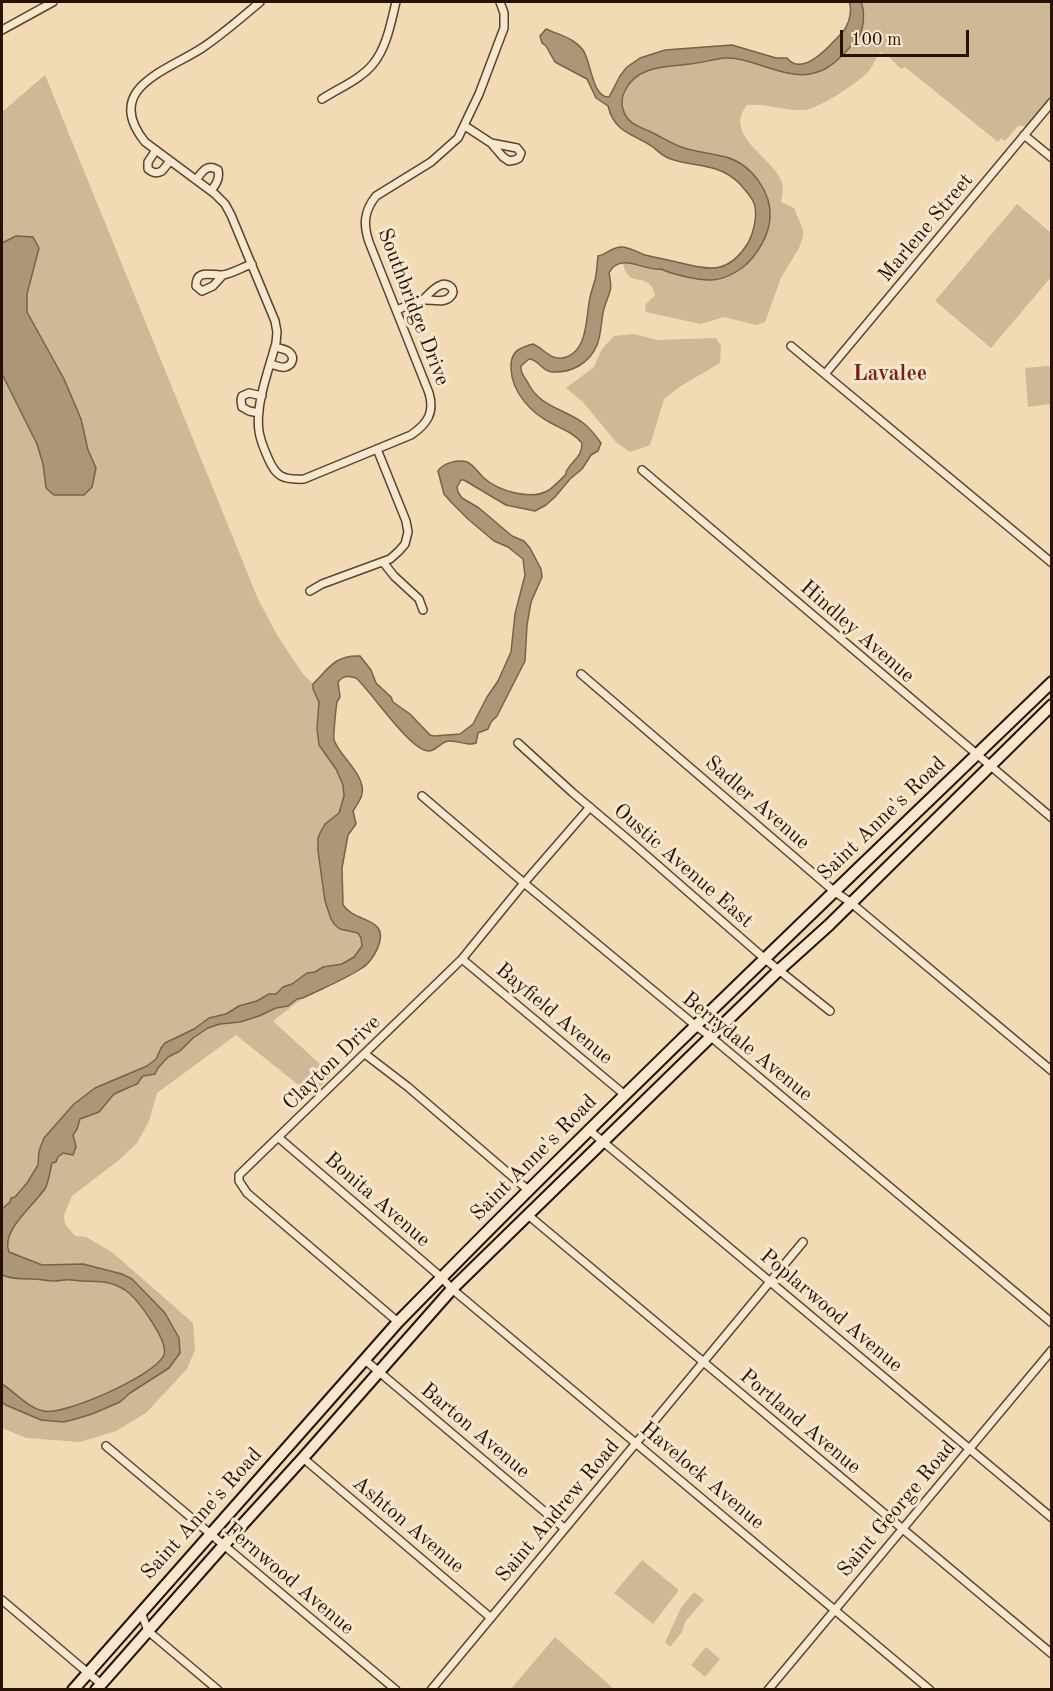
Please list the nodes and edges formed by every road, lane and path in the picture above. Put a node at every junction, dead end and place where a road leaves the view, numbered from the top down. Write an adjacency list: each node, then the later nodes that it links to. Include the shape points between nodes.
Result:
1 (53, 2): 5 (street)
2 (260, 2): 11 (street, Southbridge Drive, via 219,36 153,75 138,90 131,117 145,142)
3 (396, 2): 6 (street, via 388,33 373,64)
4 (500, 2): 8 (street, Southbridge Drive, via 504,28)
5 (2, 30)
6 (322, 99)
7 (1052, 102): 9 (street, Marlene Street)
8 (465, 126): 10 (street); 19 (street, Southbridge Drive, via 458,138 431,162 375,196 366,212 365,230)
9 (1024, 135): 12 (street); 23 (street, Marlene Street)
10 (491, 143)
11 (156, 150): 13 (street, Southbridge Drive); 13 (street, via 148,169 159,173)
12 (1052, 158)
13 (170, 161): 14 (street, Southbridge Drive)
14 (196, 180): 15 (street, Southbridge Drive); 15 (street, via 208,167 218,170)
15 (211, 191): 16 (street, Southbridge Drive, via 225,204)
16 (252, 264): 17 (street); 21 (street, Southbridge Drive, via 275,321)
17 (223, 275)
18 (423, 300): 19 (street)
19 (396, 310): 26 (street, Southbridge Drive, via 429,393 431,409 423,427)
20 (791, 346): 23 (street)
21 (275, 347): 22 (street, Southbridge Drive); 22 (street, via 288,351 293,361 284,367)
22 (270, 364): 24 (street, Southbridge Drive)
23 (825, 374): 29 (street)
24 (262, 396): 25 (street, Southbridge Drive); 25 (street, via 249,393 241,400 242,407)
25 (259, 413): 26 (street, Southbridge Drive, via 259,430 272,468 290,480 304,479)
26 (377, 449): 28 (street, via 408,532 405,544)
27 (642, 470): 36 (street, Hindley Avenue)
28 (383, 562): 30 (street); 31 (street, via 418,599)
29 (1052, 562)
30 (310, 591)
31 (423, 610)
32 (581, 674): 42 (street, Sadler Avenue)
33 (1052, 682): 36 (main road, Saint Anne's Road)
34 (1052, 705): 37 (main road, Saint Anne's Road)
35 (518, 743): 39 (street, Oustic Avenue East)
36 (976, 755): 37 (street, Hindley Avenue); 42 (main road, Saint Anne's Road)
37 (989, 766): 40 (street, Hindley Avenue); 43 (main road, Saint Anne's Road)
38 (422, 796): 41 (street, Berrydale Avenue)
39 (590, 807): 41 (street, Clayton Drive); 45 (street, Oustic Avenue East)
40 (1052, 819)
41 (524, 883): 44 (street, Clayton Drive); 48 (street, Berrydale Avenue)
42 (835, 892): 43 (street, Sadler Avenue); 45 (main road, Saint Anne's Road)
43 (850, 902): 46 (main road, Saint Anne's Road); 51 (street, Sadler Avenue)
44 (462, 959): 50 (street, Clayton Drive); 52 (street, Bayfield Avenue)
45 (765, 959): 46 (street, Oustic Avenue East); 48 (main road, Saint Anne's Road)
46 (779, 970): 47 (street, Oustic Avenue East); 49 (main road, Saint Anne's Road)
47 (830, 1011)
48 (696, 1026): 49 (street, Berrydale Avenue); 52 (main road, Saint Anne's Road)
49 (711, 1037): 55 (main road, Saint Anne's Road); 63 (street, Berrydale Avenue)
50 (365, 1054): 54 (street, Clayton Drive); 56 (street)
51 (1052, 1071)
52 (625, 1095): 53 (main road, Saint Anne's Road)
53 (589, 1130): 55 (street, Poplarwood Avenue); 56 (main road, Saint Anne's Road)
54 (279, 1138): 59 (street, Bonita Avenue); 62 (street, Clayton Drive, via 239,1175 241,1186)
55 (602, 1142): 57 (main road, Saint Anne's Road); 60 (street, Poplarwood Avenue)
56 (528, 1190): 59 (main road, Saint Anne's Road)
57 (528, 1215): 61 (main road, Saint Anne's Road); 66 (street, Portland Avenue)
58 (803, 1242): 60 (street, Saint Andrew Road)
59 (441, 1277): 61 (street, Bonita Avenue); 62 (main road, Saint Anne's Road)
60 (770, 1281): 66 (street, Saint Andrew Road); 70 (street, Poplarwood Avenue)
61 (452, 1289): 67 (main road, Saint Anne's Road); 68 (street, Havelock Avenue)
62 (398, 1322): 65 (main road, Saint Anne's Road)
63 (1052, 1323)
64 (1052, 1350): 70 (street, Saint George Road)
65 (365, 1360): 67 (street, Barton Avenue); 75 (main road, Saint Anne's Road)
66 (703, 1363): 68 (street, Saint Andrew Road); 74 (street, Portland Avenue)
67 (379, 1372): 71 (main road, Saint Anne's Road); 73 (street, Barton Avenue)
68 (636, 1443): 73 (street, Saint Andrew Road); 78 (street, Havelock Avenue)
69 (106, 1446): 75 (street, Fernwood Avenue)
70 (969, 1448): 72 (street, Poplarwood Avenue); 74 (street, Saint George Road)
71 (303, 1458): 76 (main road, Saint Anne's Road); 80 (street, Ashton Avenue)
72 (1052, 1518)
73 (564, 1528): 80 (street, Saint Andrew Road)
74 (902, 1529): 78 (street, Saint George Road); 82 (street, Portland Avenue)
75 (210, 1534): 76 (street, Fernwood Avenue); 79 (main road, Saint Anne's Road)
76 (223, 1545): 81 (main road, Saint Anne's Road); 87 (street, Fernwood Avenue)
77 (2, 1600): 83 (street)
78 (835, 1610): 89 (street, Saint George Road); 90 (street, Havelock Avenue)
79 (141, 1612): 81 (street); 83 (main road, Saint Anne's Road)
80 (491, 1618): 88 (street, Saint Andrew Road)
81 (148, 1631): 84 (main road, Saint Anne's Road); 86 (street)
82 (1052, 1654)
83 (88, 1673): 84 (street); 85 (main road, Saint Anne's Road)
84 (98, 1687)
85 (73, 1689)
86 (218, 1689)
87 (396, 1689)
88 (430, 1689)
89 (768, 1689)
90 (930, 1689)

